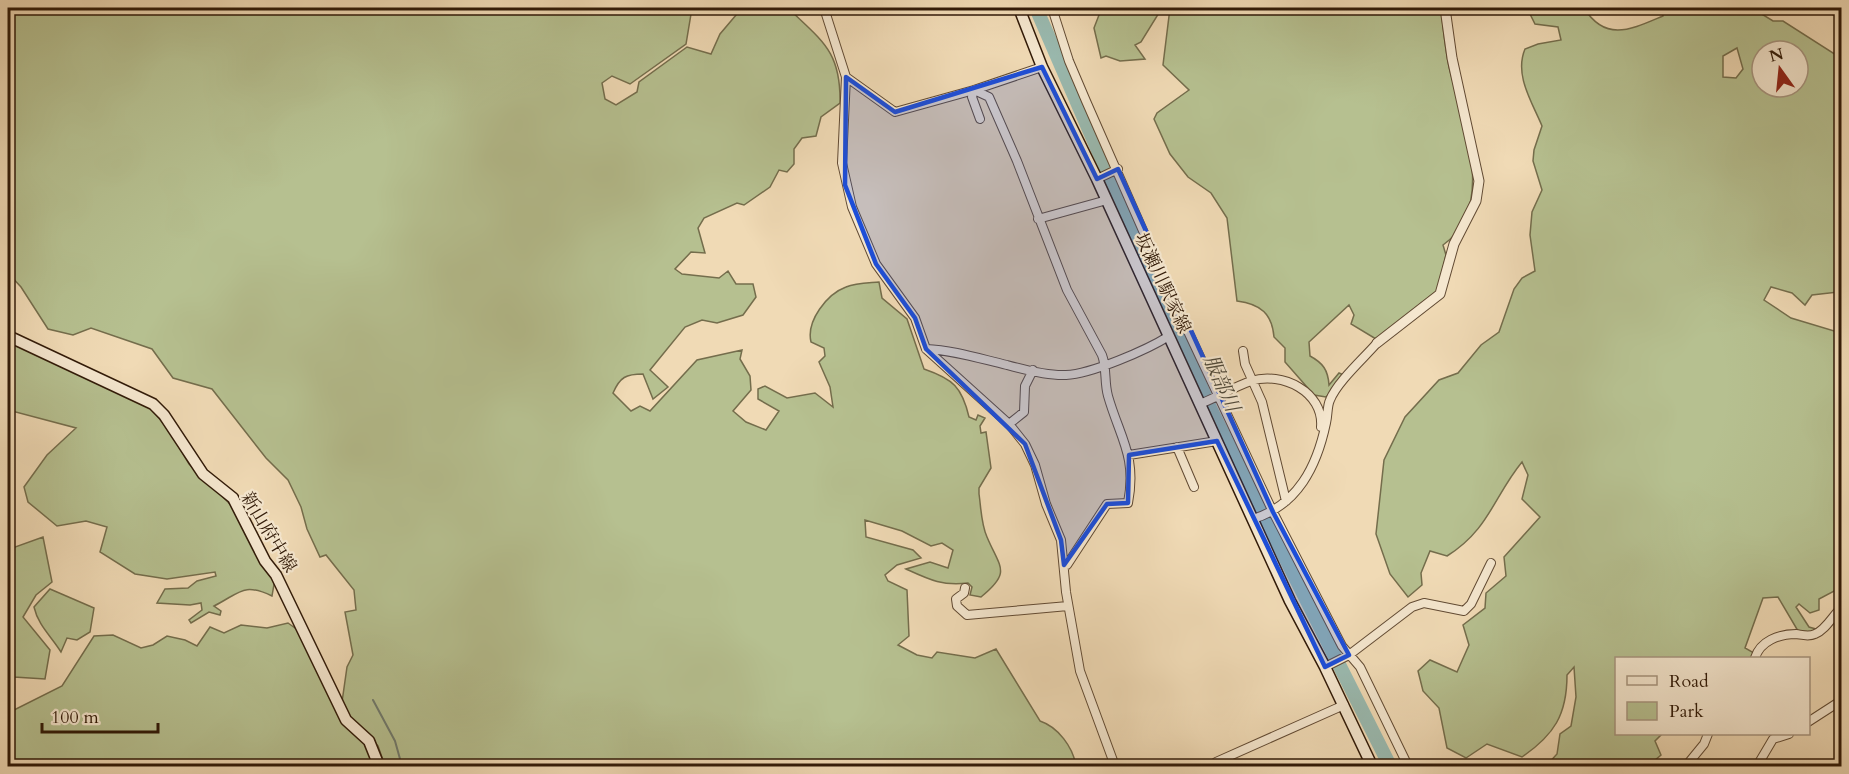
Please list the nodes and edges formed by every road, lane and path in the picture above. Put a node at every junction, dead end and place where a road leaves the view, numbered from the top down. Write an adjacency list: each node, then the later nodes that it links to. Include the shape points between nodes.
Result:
1 (824, 8): 8 (street)
2 (1019, 8): 7 (main road, 坂瀬川駅家線)
3 (1052, 8): 11 (street, via 1069,61)
4 (1445, 8): 17 (street, via 1479,181 1476,201 1454,244 1440,294)
5 (1828, 8): 6 (street)
6 (1842, 14)
7 (1042, 67): 9 (street); 12 (main road, 坂瀬川駅家線)
8 (846, 76): 9 (street, via 895,112); 18 (street, via 842,163 852,207 876,264 915,318)
9 (974, 90): 10 (street, via 972,97); 14 (street, via 989,97)
10 (980, 119)
11 (1118, 169): 12 (street); 23 (street)
12 (1100, 178): 13 (main road, 坂瀬川駅家線)
13 (1107, 200): 14 (street); 15 (main road, 坂瀬川駅家線)
14 (1038, 219): 20 (street, via 1067,291)
15 (1169, 336): 20 (street, via 1154,346); 24 (main road, 坂瀬川駅家線)
16 (9, 340): 47 (main road, 新山府中線, via 153,404 165,415 203,474 232,498 290,602 346,720 369,741)
17 (1377, 344): 27 (street, via 1330,399)
18 (926, 349): 21 (street, via 942,349); 25 (street)
19 (1243, 351): 22 (street)
20 (1105, 363): 21 (street, via 1065,375); 29 (street, via 1107,394)
21 (1033, 370): 25 (street, via 1025,386 1024,412)
22 (1252, 381): 23 (street); 27 (street, via 1275,379 1308,393 1318,403 1322,415); 31 (street, via 1262,402)
23 (1219, 397): 24 (street); 32 (street)
24 (1202, 403): 26 (main road, 坂瀬川駅家線)
25 (1010, 424): 35 (street, via 1035,465 1061,540)
26 (1217, 441): 28 (street); 33 (main road, 坂瀬川駅家線)
27 (1320, 441): 31 (street, via 1309,477)
28 (1177, 447): 29 (street); 30 (street)
29 (1130, 455): 35 (street, via 1132,481 1128,503 1107,504)
30 (1194, 487)
31 (1287, 501): 32 (street)
32 (1271, 512): 33 (street); 39 (street)
33 (1255, 518): 41 (main road, 坂瀬川駅家線, via 1290,601)
34 (1491, 563): 39 (street, via 1472,604 1464,611 1424,603 1412,607)
35 (1064, 565): 37 (street)
36 (965, 588): 37 (street, via 956,599 957,606 967,615)
37 (1068, 606): 48 (street, via 1080,671)
38 (1842, 607): 40 (street, via 1820,632 1810,636 1789,634 1768,641)
39 (1346, 657): 41 (street); 51 (street, via 1360,667)
40 (1756, 657)
41 (1327, 665): 43 (main road, 坂瀬川駅家線)
42 (1842, 700): 44 (street)
43 (1344, 705): 49 (street, via 1216,762); 50 (main road, 坂瀬川駅家線)
44 (1810, 721)
45 (1708, 735): 52 (street)
46 (1786, 735): 53 (street, via 1773,739)
47 (379, 766)
48 (1115, 766)
49 (1215, 766)
50 (1372, 766)
51 (1408, 766)
52 (1686, 766)
53 (1757, 766)

